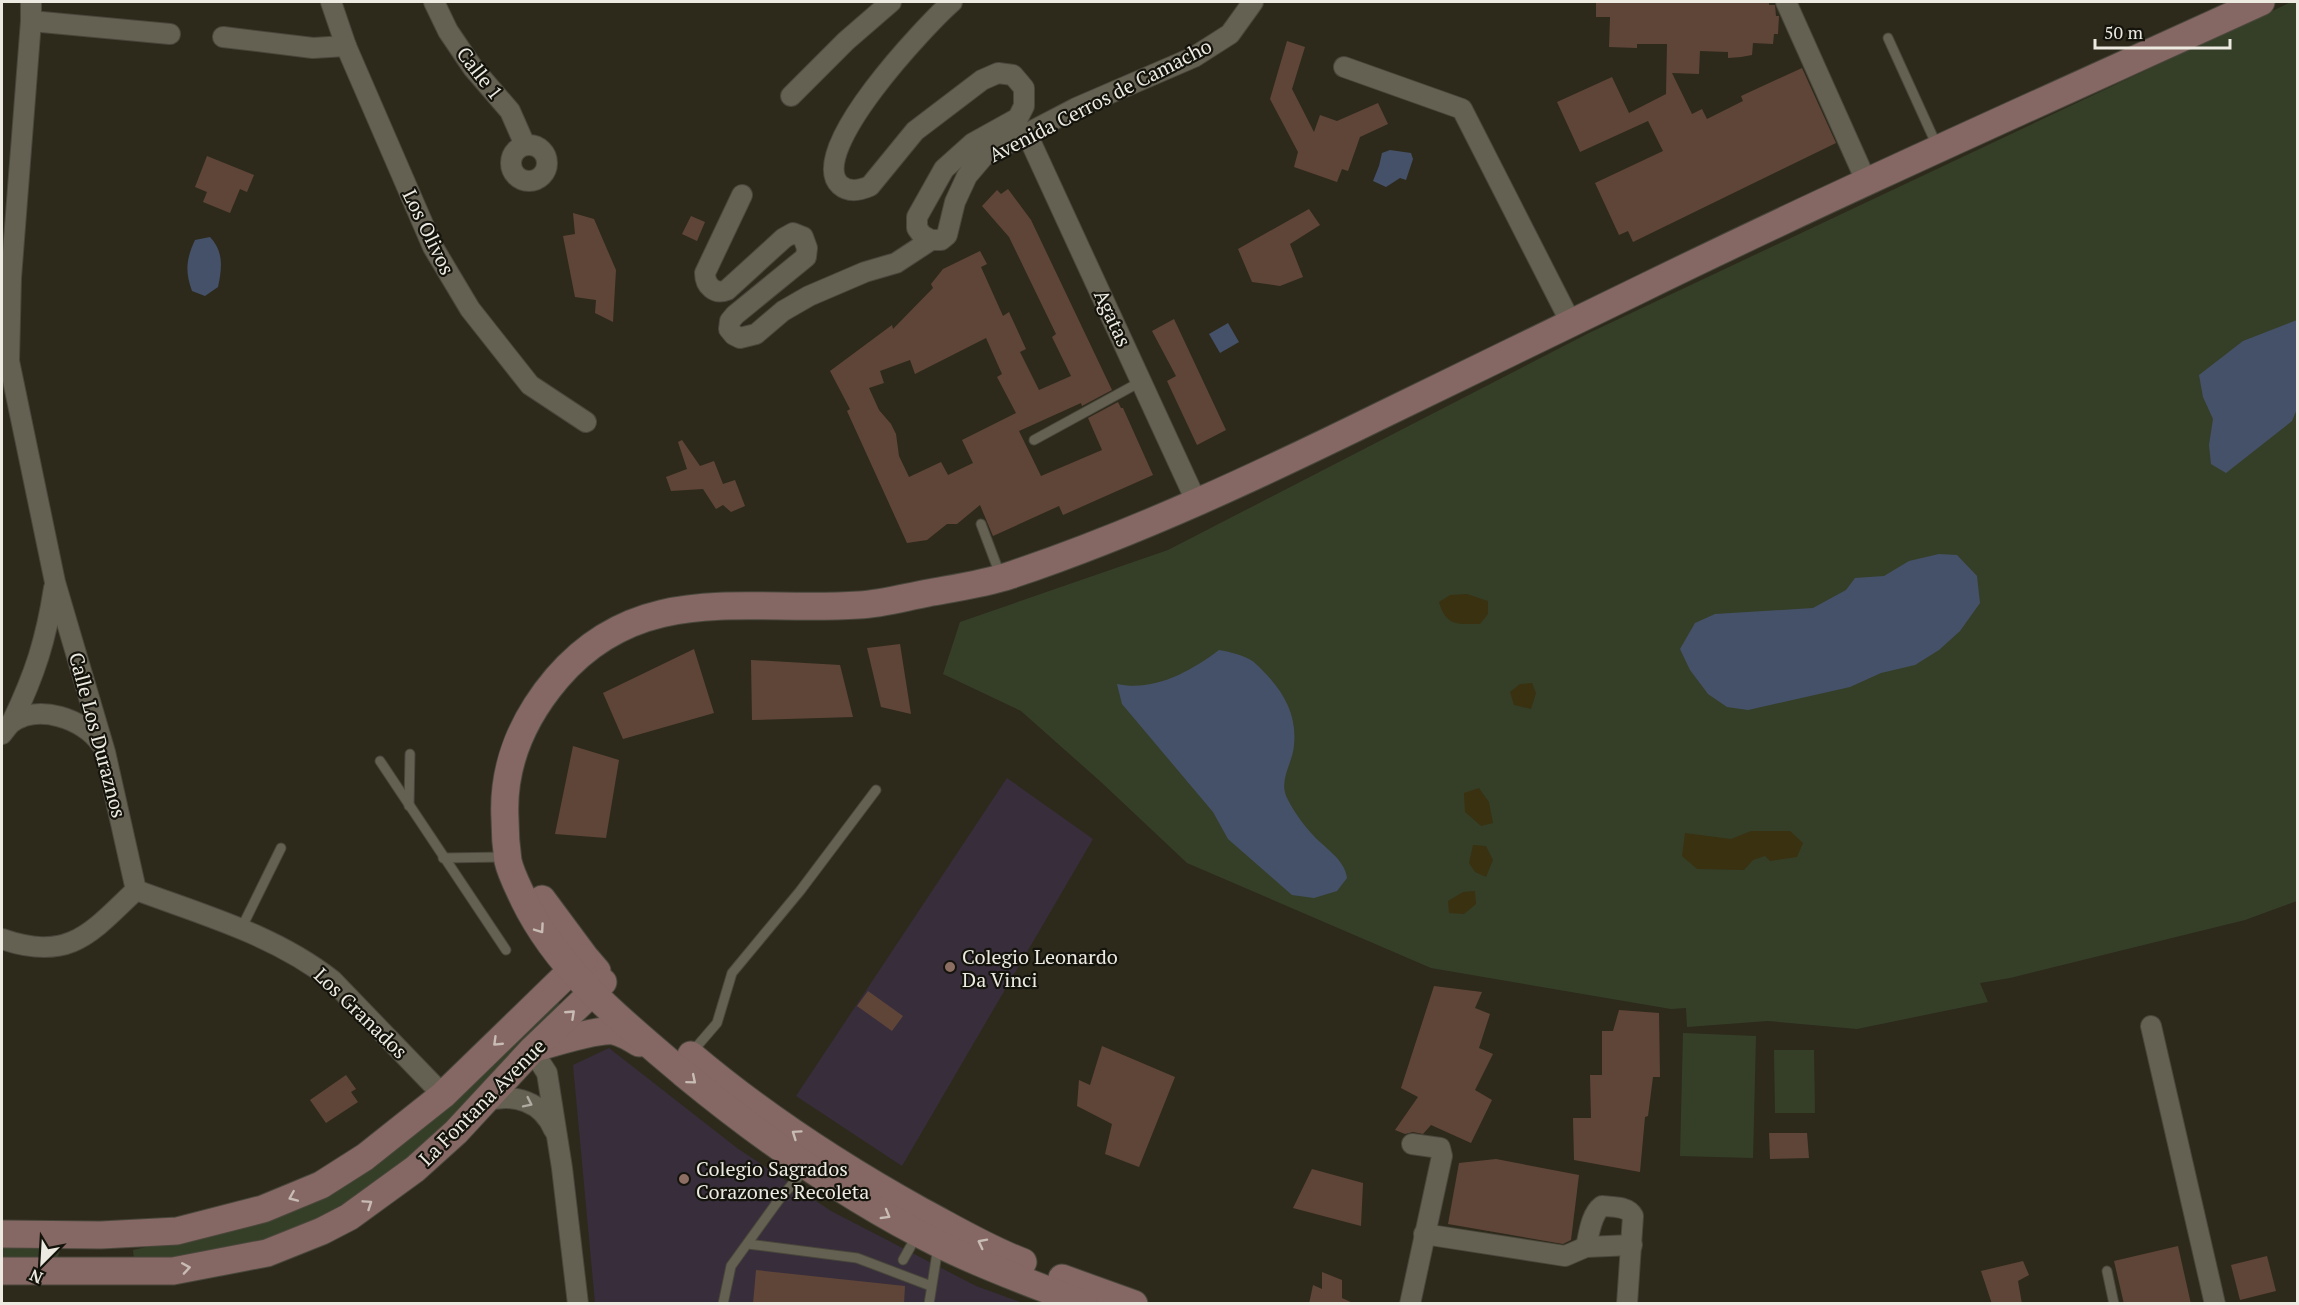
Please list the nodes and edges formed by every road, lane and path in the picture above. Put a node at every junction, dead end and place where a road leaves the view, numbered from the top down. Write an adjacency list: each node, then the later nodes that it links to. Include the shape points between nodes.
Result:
1 (331, 2): 12 (street, Los Olivos)
2 (434, 2): 16 (street, Calle 1, via 473,68 510,111)
3 (891, 2): 14 (street)
4 (952, 2): 20 (street, Avenida Cerros de Camacho, via 882,76 852,121 834,166 841,186 861,190 870,186 915,131 981,80 998,73 1014,75 1024,88 1024,106 1018,118 974,143 944,169 917,217 917,228)
5 (1253, 2): 15 (street, Avenida Cerros de Camacho, via 1230,34 1194,57 1076,108)
6 (1786, 2): 18 (street)
7 (2261, 2): 17 (main road)
8 (31, 11): 9 (street); 28 (street, Calle Los Duraznos, via 11,278 9,361)
9 (170, 34)
10 (223, 37): 12 (street, via 313,48)
11 (1888, 38): 17 (lane)
12 (346, 46): 23 (street, Los Olivos, via 433,247 470,309 530,385)
13 (1344, 68): 21 (street, via 1462,109)
14 (791, 96)
15 (1027, 134): 20 (street, Avenida Cerros de Camacho, via 984,156 967,176 955,202 947,235); 22 (street, Agatas)
16 (525, 145)
17 (1939, 150): 18 (main road)
18 (1867, 183): 21 (main road)
19 (742, 195): 20 (street, via 705,273 708,286 714,291 727,290 784,238 794,234 802,237 807,248 806,257 730,321 729,328 740,338 756,334 809,296 896,263)
20 (931, 240)
21 (1571, 323): 25 (main road)
22 (1142, 381): 24 (lane); 25 (street, Agatas)
23 (586, 422)
24 (1034, 440)
25 (1197, 503): 27 (main road)
26 (981, 525): 27 (lane)
27 (1001, 579): 36 (main road, via 863,605 682,609 650,615 602,637 557,678 521,732 509,762 504,794)
28 (55, 582): 29 (street, Calle Los Duraznos, via 48,631 33,678); 30 (street, Calle Los Duraznos)
29 (7, 728): 30 (street, via 42,714 58,716 86,728)
30 (105, 752): 38 (street, Calle Los Duraznos)
31 (410, 753): 34 (lane)
32 (380, 761): 34 (lane)
33 (876, 790): 46 (lane, via 732,974 717,1023)
34 (409, 806): 37 (lane)
35 (281, 848): 39 (lane)
36 (510, 849): 37 (lane); 42 (main road, via 515,879 534,920)
37 (443, 858): 41 (lane)
38 (136, 890): 39 (street, Los Granados); 40 (street, via 106,919 68,945 37,948)
39 (241, 929): 47 (street, Los Granados, via 285,949 332,980)
40 (2, 939)
41 (506, 950)
42 (578, 964): 43 (main road); 47 (main road, La Fontana Avenue, one-way to 47)
43 (598, 987): 45 (main road, La Fontana Avenue, one-way to 43); 46 (main road)
44 (2151, 1026): 74 (street)
45 (532, 1050): 46 (main road, via 614,1031); 48 (main road, La Fontana Avenue); 49 (street, via 548,1072)
46 (679, 1057): 51 (main road, one-way to 51, via 756,1132); 70 (main road, one-way to 46, via 1010,1257 877,1186)
47 (443, 1095): 52 (main road, La Fontana Avenue, one-way to 52, via 365,1157 321,1185 263,1209)
48 (485, 1101): 49 (street, one-way to 49, via 499,1097 529,1102 551,1123); 64 (main road, La Fontana Avenue, one-way to 48, via 267,1253 322,1231 349,1217 415,1169)
49 (556, 1136): 66 (street)
50 (1412, 1144): 55 (street, via 1440,1148 1442,1156)
51 (807, 1167): 56 (main road, one-way to 56); 57 (lane)
52 (177, 1231): 54 (main road, La Fontana Avenue); 64 (main road, via 160,1239 126,1242 122,1246 122,1261)
53 (2, 1234): 54 (main road, La Fontana Avenue)
54 (62, 1234): 62 (main road, via 71,1237 79,1251 77,1260)
55 (1424, 1234): 59 (street, via 1564,1256); 71 (street)
56 (928, 1239): 60 (lane); 65 (lane); 69 (main road)
57 (748, 1244): 60 (lane); 67 (lane, via 731,1266)
58 (1632, 1245): 59 (street); 59 (street, via 1631,1212 1602,1206 1594,1217); 72 (street)
59 (1586, 1247)
60 (899, 1267): 65 (lane)
61 (2, 1271): 62 (main road, La Fontana Avenue)
62 (65, 1271): 64 (main road, La Fontana Avenue)
63 (2107, 1271): 73 (lane)
64 (143, 1272)
65 (931, 1286): 68 (lane)
66 (578, 1304)
67 (723, 1304)
68 (929, 1304)
69 (1084, 1304)
70 (1134, 1304)
71 (1410, 1304)
72 (1627, 1304)
73 (2114, 1304)
74 (2215, 1304)

